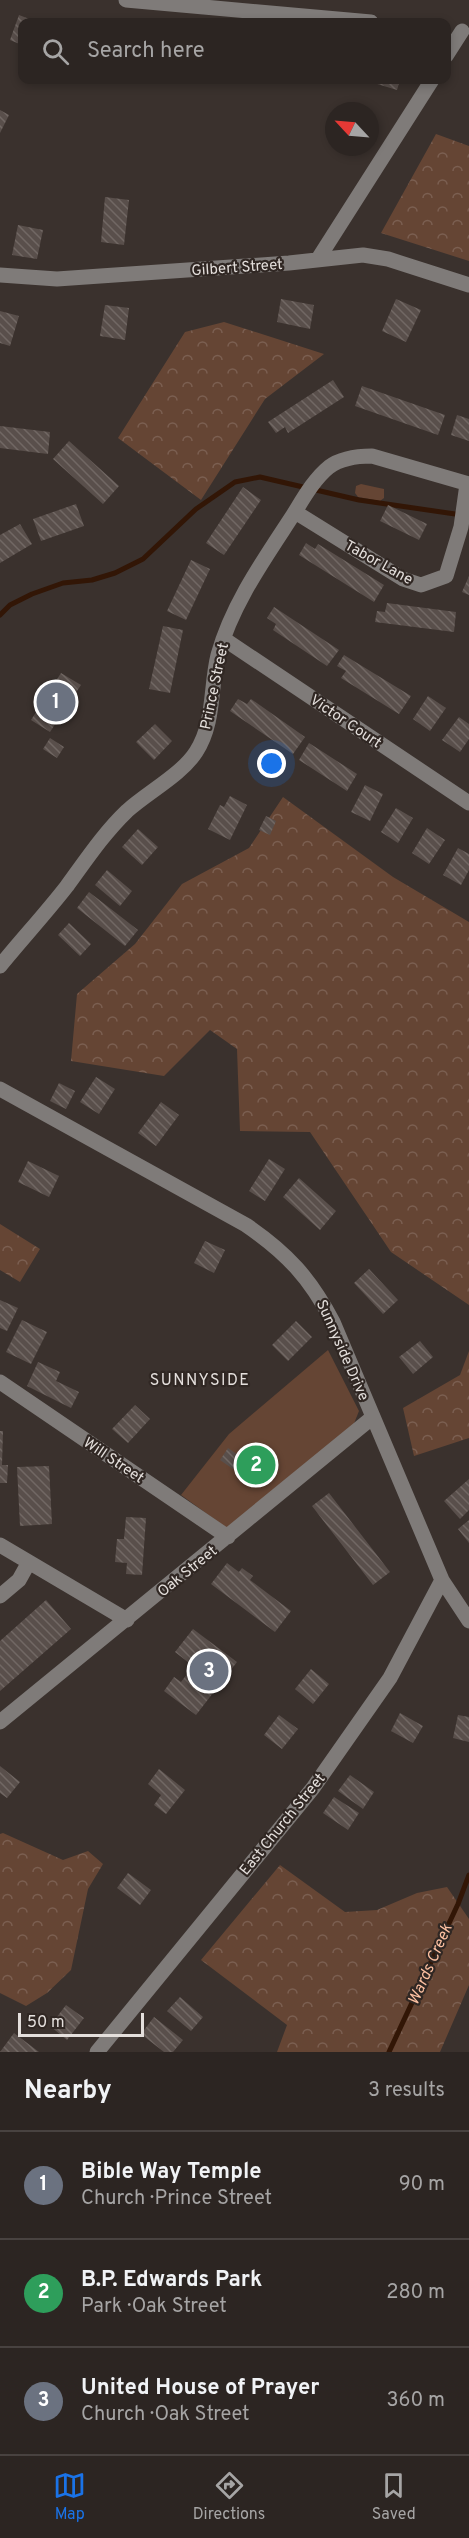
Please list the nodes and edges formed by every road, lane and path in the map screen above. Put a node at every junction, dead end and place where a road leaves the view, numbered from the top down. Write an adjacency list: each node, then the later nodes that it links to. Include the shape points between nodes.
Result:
1 (126, 0): 2 (street)
2 (326, 18)
3 (459, 31): 4 (street)
4 (451, 48)
5 (429, 84): 6 (street)
6 (318, 259): 7 (street, Gilbert Street, via 57,279); 8 (street, Gilbert Street, via 376,256)
7 (0, 275)
8 (469, 285)
9 (468, 484): 10 (street, Prince Street, via 372,456 357,456 329,468); 10 (street, Tabor Lane, via 461,527 446,576 421,585 403,579)
10 (295, 512): 11 (street, Prince Street, via 266,556)
11 (224, 639): 12 (street, Victor Court); 13 (street, Prince Street, via 208,722 196,752 112,827)
12 (469, 803)
13 (0, 966)
14 (0, 1089): 16 (street, Sunnyside Drive, via 273,1243 298,1266 318,1293)
15 (0, 1382): 17 (street, Will Street)
16 (373, 1417): 17 (street, Oak Street); 20 (street, Sunnyside Drive)
17 (228, 1537): 22 (street, Oak Street)
18 (0, 1545): 19 (street)
19 (29, 1562): 21 (street, via 19,1580); 22 (street)
20 (442, 1580): 23 (street, Sunnyside Drive); 25 (street, East Church Street, via 390,1678 313,1788)
21 (0, 1596)
22 (127, 1620): 24 (street, Oak Street)
23 (469, 1622)
24 (0, 1722)
25 (98, 2052)

